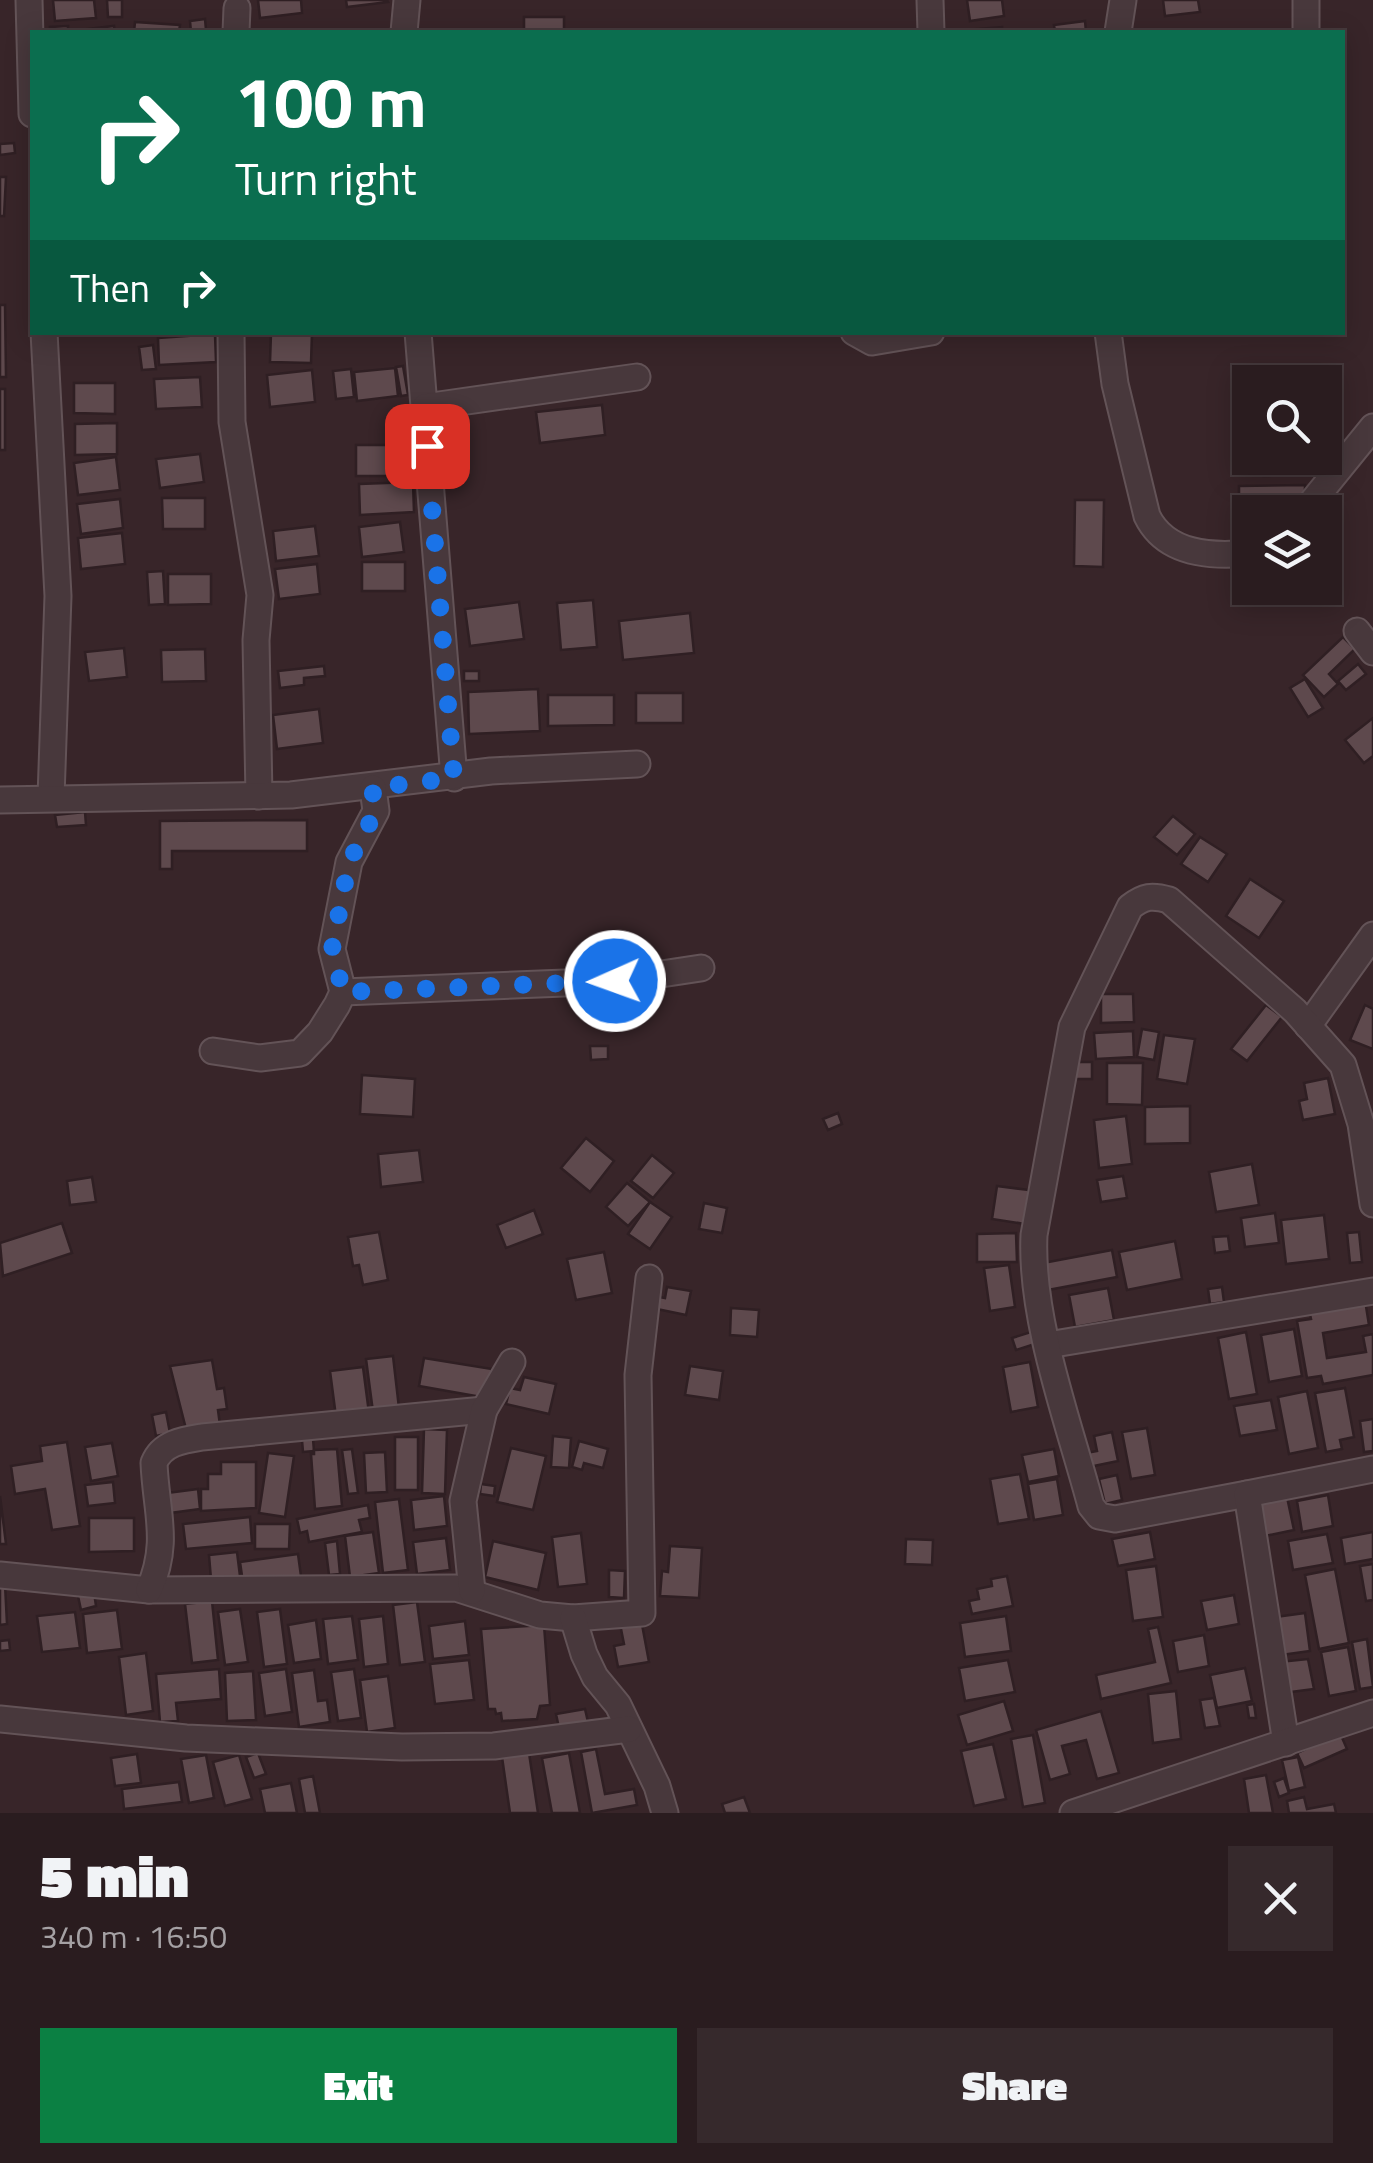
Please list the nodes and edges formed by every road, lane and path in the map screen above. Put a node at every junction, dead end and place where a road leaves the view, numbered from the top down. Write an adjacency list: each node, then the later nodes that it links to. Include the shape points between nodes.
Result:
1 (29, 0): 10 (street)
2 (407, 0): 6 (street)
3 (930, 0): 7 (street)
4 (1124, 0): 8 (street)
5 (1306, 0): 9 (street)
6 (404, 30)
7 (931, 30)
8 (1118, 30)
9 (1306, 30)
10 (30, 38)
11 (44, 335): 28 (street, via 58,596)
12 (231, 335): 27 (street, via 232,422 260,594)
13 (418, 335): 18 (street)
14 (859, 335): 15 (street, via 872,342)
15 (914, 335)
16 (1108, 335): 21 (street, via 1153,528 1184,550)
17 (637, 377): 18 (street)
18 (426, 407): 25 (street)
19 (1373, 427): 20 (street)
20 (1318, 495)
21 (1232, 555)
22 (1357, 630): 23 (street)
23 (1373, 652)
24 (638, 764): 25 (street)
25 (454, 778): 26 (street)
26 (372, 788): 27 (street); 32 (street, via 376,811 349,862 332,949)
27 (259, 796): 28 (street)
28 (50, 798): 29 (street)
29 (0, 800)
30 (1373, 935): 33 (street)
31 (701, 968): 32 (street, via 615,981)
32 (343, 992): 34 (street, via 300,1053 260,1058)
33 (1308, 1026): 35 (street, via 1344,1066 1354,1093); 38 (street, via 1169,900 1144,897 1130,907 1072,1027 1034,1235 1032,1270)
34 (213, 1051)
35 (1373, 1204)
36 (650, 1278): 46 (street, via 638,1376 642,1613)
37 (1373, 1291): 38 (street)
38 (1048, 1345): 42 (street, via 1099,1516 1115,1519)
39 (512, 1362): 40 (street)
40 (484, 1410): 44 (street, via 170,1445 154,1463 162,1541); 45 (street, via 464,1501)
41 (1373, 1469): 42 (street)
42 (1247, 1494): 50 (street)
43 (0, 1575): 44 (street)
44 (148, 1590): 45 (street)
45 (472, 1591): 46 (street, via 540,1615)
46 (574, 1618): 49 (street, via 595,1676)
47 (1373, 1713): 50 (street)
48 (0, 1719): 49 (street, via 186,1738 402,1746 494,1746)
49 (629, 1729): 51 (street)
50 (1286, 1743): 52 (street)
51 (665, 1813)
52 (1073, 1813)

